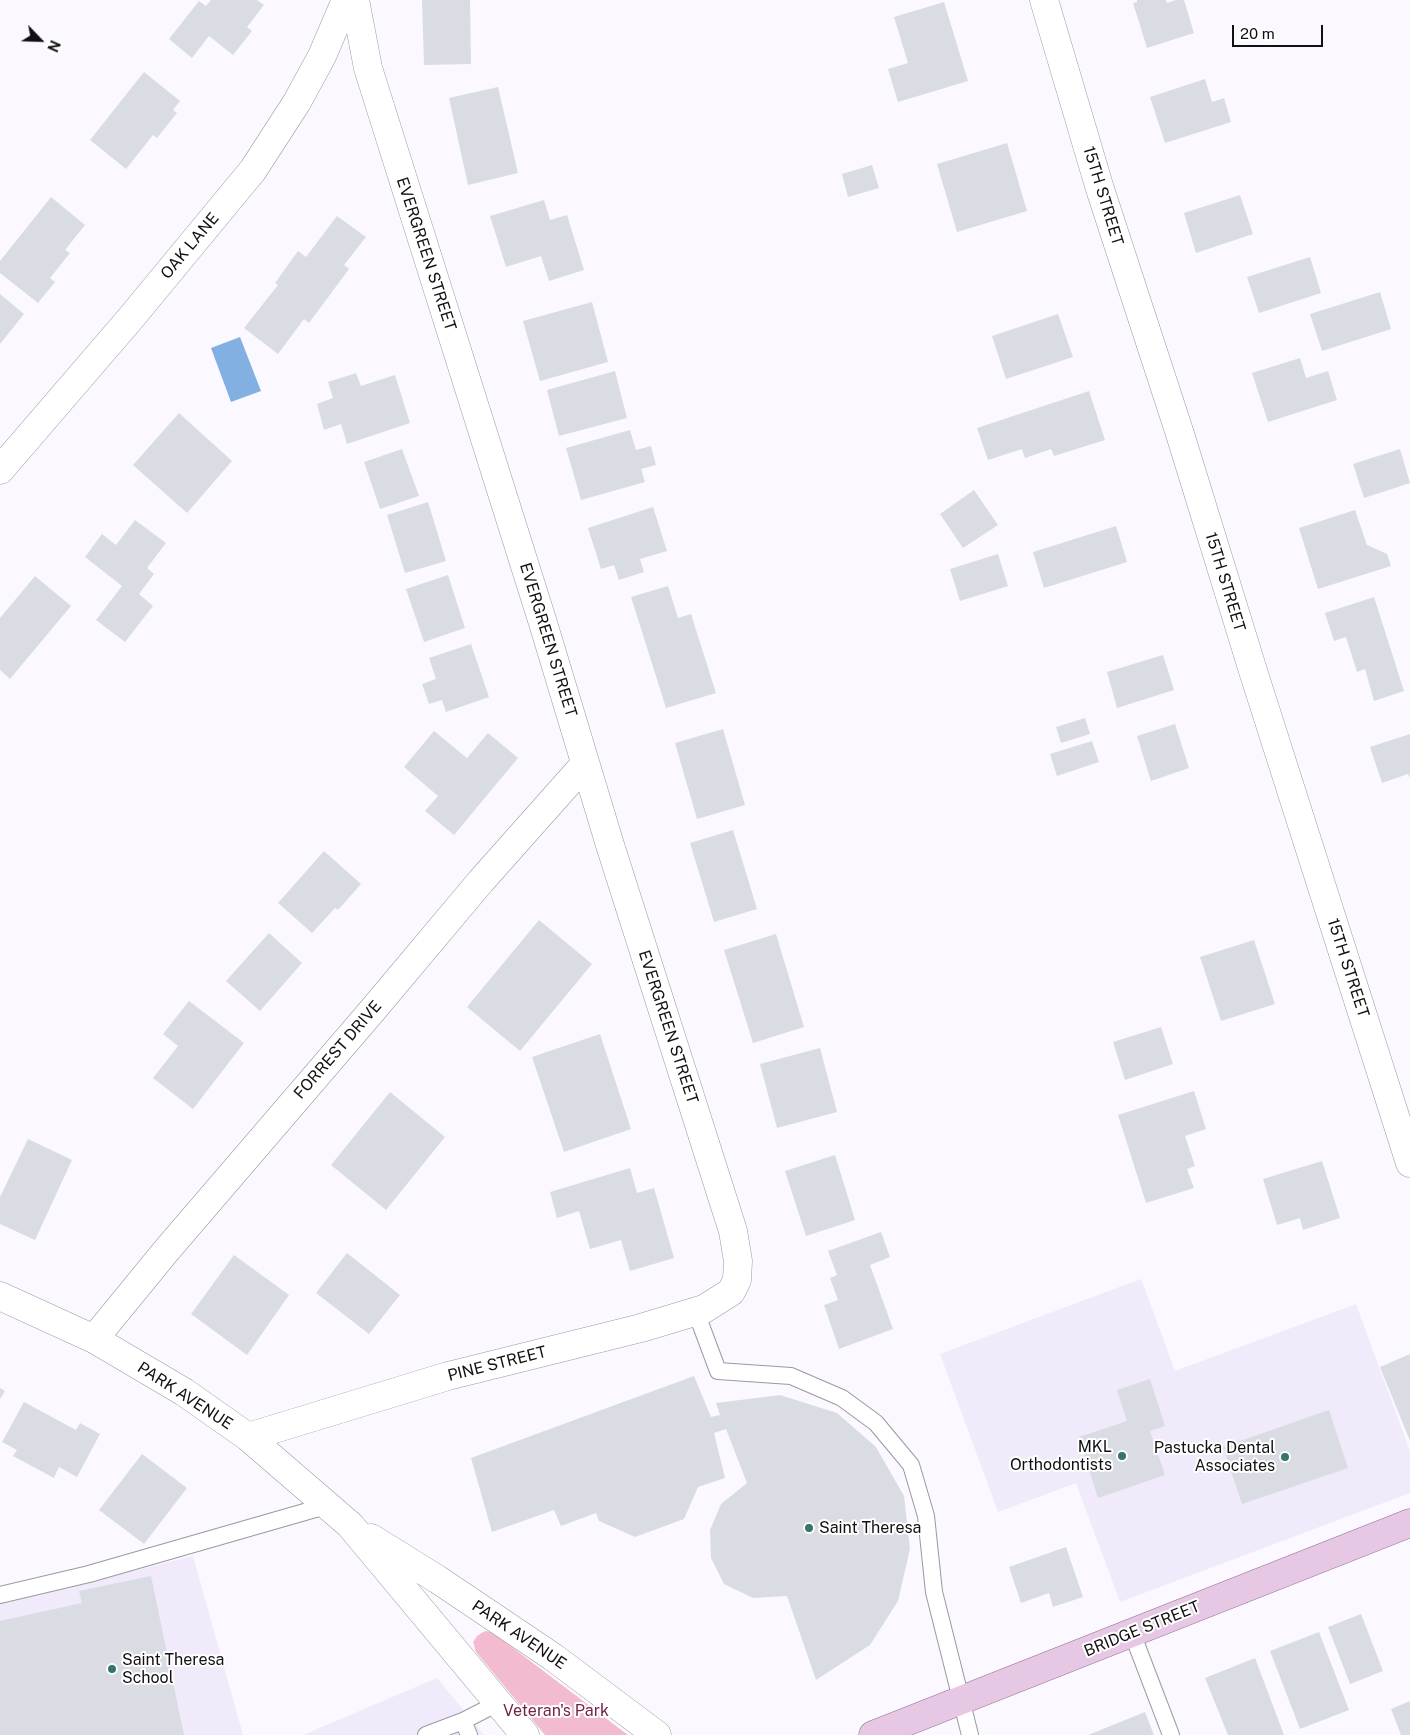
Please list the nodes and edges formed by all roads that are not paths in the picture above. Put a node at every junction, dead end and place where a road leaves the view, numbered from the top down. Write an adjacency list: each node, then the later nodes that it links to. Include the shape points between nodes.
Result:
1 (346, 0): 4 (street, OAK LANE, via 306,87 254,170)
2 (356, 0): 5 (street, EVERGREEN STREET, via 368,68)
3 (1044, 0): 6 (street, 15TH STREET, via 1100,189)
4 (0, 470)
5 (585, 764): 7 (street, EVERGREEN STREET, via 733,1231 738,1261); 10 (street, FORREST DRIVE, via 481,881)
6 (1410, 1163)
7 (737, 1280): 9 (street, PINE STREET, via 731,1292)
8 (0, 1296): 10 (street, PARK AVENUE)
9 (696, 1312): 11 (street, PINE STREET, via 448,1376); 17 (lane, via 718,1371 791,1376 842,1398 876,1423 912,1465 926,1516 934,1592)
10 (94, 1339): 11 (street, PARK AVENUE, via 184,1392)
11 (248, 1437): 12 (street, PARK AVENUE)
12 (328, 1505): 14 (street, PARK AVENUE); 15 (lane, via 89,1574)
13 (1410, 1523): 16 (main road, BRIDGE STREET)
14 (350, 1525): 18 (street, PARK AVENUE); 22 (street, PARK AVENUE, via 553,1657)
15 (0, 1596)
16 (1132, 1633): 17 (main road, BRIDGE STREET); 25 (lane)
17 (962, 1700): 23 (main road, BRIDGE STREET); 24 (lane)
18 (498, 1703): 19 (lane); 21 (street, PARK AVENUE)
19 (466, 1728): 20 (lane)
20 (426, 1735)
21 (525, 1735)
22 (657, 1735)
23 (874, 1735)
24 (970, 1735)
25 (1171, 1735)

